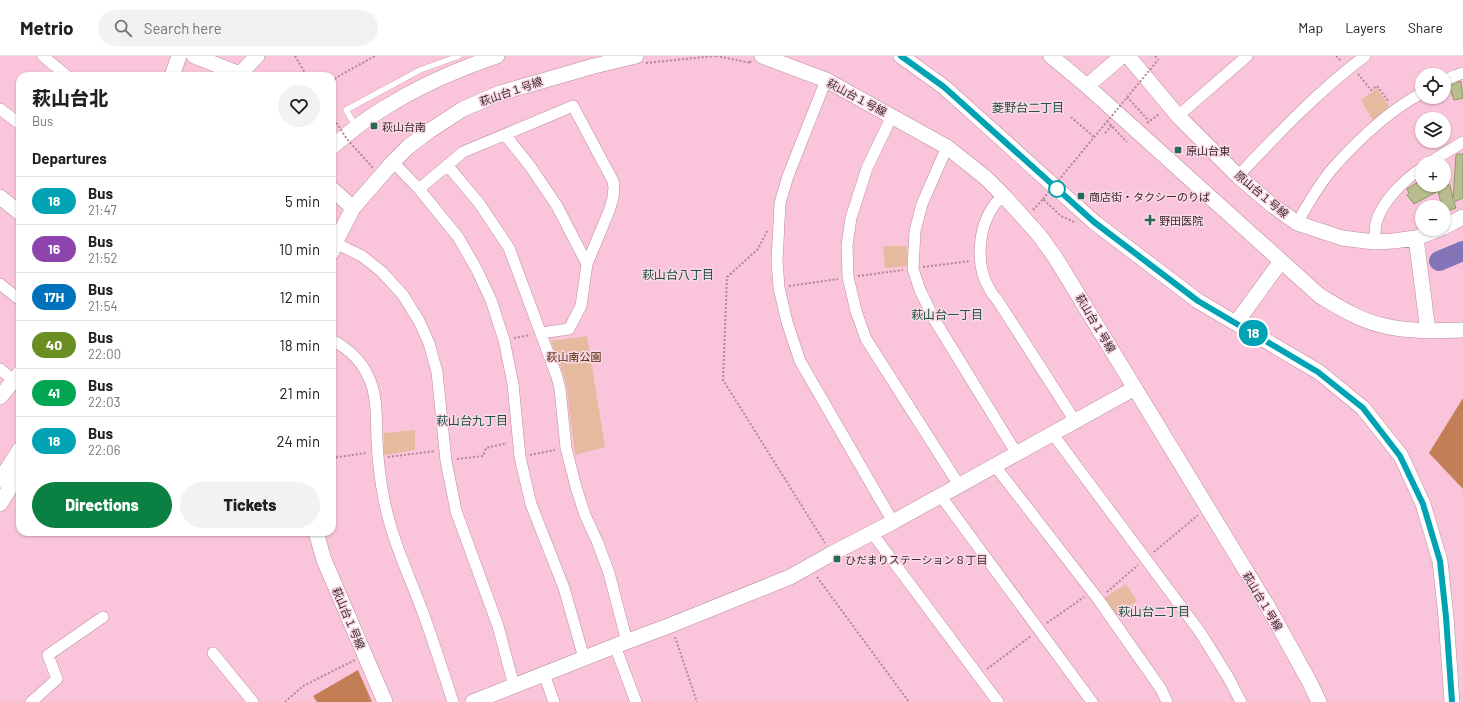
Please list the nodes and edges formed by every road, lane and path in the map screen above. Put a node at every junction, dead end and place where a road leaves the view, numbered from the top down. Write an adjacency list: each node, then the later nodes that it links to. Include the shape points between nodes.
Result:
1 (43, 56): 21 (street)
2 (179, 56): 22 (street)
3 (194, 56): 23 (street)
4 (257, 56): 24 (street)
5 (295, 56): 25 (path)
6 (375, 56): 27 (path)
7 (459, 56): 43 (lane, via 420,70 346,110)
8 (497, 56): 43 (street, via 418,89)
9 (715, 56): 10 (path, via 750,63); 19 (path)
10 (750, 56)
11 (764, 56): 29 (street, 萩山台１号線)
12 (901, 56): 83 (street, via 944,87 1094,222 1198,301)
13 (1051, 56): 30 (street)
14 (1122, 56): 30 (street)
15 (1128, 56): 34 (street, 原山台１号線)
16 (1155, 56): 31 (path, bridge, via 1158,60)
17 (1247, 56): 34 (street)
18 (1365, 56): 20 (street)
19 (640, 59): 52 (street, 萩山台１号線, via 594,66 500,93 463,109 435,127)
20 (1352, 66): 35 (path, via 1371,90 1377,86); 56 (street, via 1282,130)
21 (62, 72)
22 (173, 72)
23 (232, 72)
24 (242, 72)
25 (305, 72)
26 (1463, 73): 28 (street)
27 (336, 78)
28 (1451, 78)
29 (826, 80): 36 (street, 萩山台１号線); 81 (street, via 780,203 777,260)
30 (1087, 86): 46 (street)
31 (1127, 97): 39 (path, bridge); 40 (path)
32 (1415, 98): 35 (street)
33 (0, 109): 38 (street)
34 (1174, 111): 40 (path); 56 (street, 原山台１号線)
35 (1395, 111): 67 (street, via 1371,130 1332,169)
36 (892, 116): 50 (street, 萩山台１号線); 79 (street, via 867,168 852,218 847,245)
37 (1071, 117): 47 (path)
38 (16, 121)
39 (1107, 121): 46 (path, bridge); 47 (path, bridge)
40 (1149, 121): 46 (path)
41 (336, 123): 54 (path, bridge, via 346,140)
42 (1114, 123): 44 (path)
43 (356, 127): 49 (street)
44 (1105, 133)
45 (505, 135): 53 (street, via 463,152); 77 (street, via 557,206); 77 (street, via 573,106 613,180 613,198)
46 (1132, 136): 76 (street)
47 (1094, 137): 61 (path, bridge)
48 (1463, 142): 51 (street)
49 (336, 144)
50 (947, 148): 59 (street, 萩山台１号線, via 986,178); 78 (street, via 922,204 915,231)
51 (1440, 156)
52 (393, 162): 57 (street); 62 (street, 萩山台１号線)
53 (447, 165): 57 (street); 86 (street, via 479,203 509,248)
54 (374, 169)
55 (1415, 173): 72 (street, via 1389,197 1376,222)
56 (1238, 176): 67 (street, 原山台１号線)
57 (419, 189): 87 (street, via 458,237 491,300)
58 (336, 193): 62 (street)
59 (1004, 196): 75 (street, via 994,205 984,226); 92 (street, 萩山台１号線, via 1055,257)
60 (0, 197): 63 (street)
61 (1043, 199): 64 (path); 65 (path)
62 (353, 208): 73 (street, 萩山台１号線)
63 (16, 210)
64 (1032, 211)
65 (1061, 216)
66 (1463, 218): 68 (street)
67 (1298, 223): 72 (street, 原山台１号線, via 1342,238)
68 (1451, 224)
69 (768, 229): 113 (path, via 758,249 727,276 723,380)
70 (1421, 236): 71 (street, 原山台１号線)
71 (1416, 238): 72 (street, 原山台１号線); 85 (street)
72 (1374, 242)
73 (336, 244)
74 (336, 249): 101 (street, via 362,256 382,272 403,295 420,321 429,343 436,372)
75 (980, 259): 78 (path); 94 (street, via 989,288)
76 (1280, 261): 83 (street); 85 (street, via 1320,296 1359,317 1380,325)
77 (587, 264): 86 (street, via 581,306 569,329)
78 (913, 269): 79 (path); 98 (street, via 934,320)
79 (848, 277): 81 (path); 107 (street, via 866,339)
80 (0, 284): 82 (street)
81 (779, 288): 110 (street, via 800,361)
82 (16, 297)
83 (1236, 323): 138 (street, via 1318,372 1363,408 1400,456 1423,504 1440,561)
84 (1463, 330): 85 (street)
85 (1428, 331)
86 (541, 333): 87 (path); 97 (street, via 560,389)
87 (504, 340): 96 (street, via 513,384)
88 (336, 343): 100 (street, via 354,355 368,375 376,409)
89 (0, 370): 90 (street)
90 (16, 377)
91 (16, 378): 93 (street)
92 (1135, 388): 94 (street); 137 (street, 萩山台１号線, via 1268,607)
93 (0, 397)
94 (1075, 421): 95 (street)
95 (1052, 433): 98 (street); 136 (street, via 1200,632)
96 (518, 441): 101 (path, via 486,448 483,456); 102 (street)
97 (566, 448): 102 (path); 117 (street, via 583,508 609,574)
98 (1016, 454): 104 (street)
99 (16, 455): 106 (street)
100 (378, 455): 101 (path); 103 (path); 128 (street, via 384,499 396,542)
101 (445, 455): 122 (street, via 456,511 498,626)
102 (520, 457): 120 (street, via 531,504 564,588)
103 (336, 458)
104 (995, 466): 107 (street); 135 (street, via 1098,600 1161,689)
105 (16, 478): 109 (street)
106 (0, 480)
107 (959, 485): 108 (street)
108 (940, 495): 110 (street); 134 (street)
109 (0, 504)
110 (893, 522): 111 (street)
111 (872, 533): 113 (street); 133 (street)
112 (317, 536): 119 (street, 萩山台１号線, via 324,560)
113 (831, 554): 114 (street)
114 (809, 566): 116 (street, via 790,577); 132 (path)
115 (103, 617): 124 (street, via 48,655 57,680)
116 (671, 626): 117 (street); 131 (path)
117 (621, 644): 120 (street); 130 (street)
118 (213, 653): 125 (street)
119 (365, 655): 126 (path, via 303,686); 127 (street, 萩山台１号線)
120 (584, 658): 121 (street)
121 (544, 674): 122 (street); 129 (street)
122 (514, 686): 123 (street)
123 (481, 701)
124 (31, 702)
125 (253, 702)
126 (285, 702)
127 (385, 702)
128 (453, 702)
129 (554, 702)
130 (636, 702)
131 (697, 702)
132 (909, 702)
133 (998, 702)
134 (1092, 702)
135 (1167, 702)
136 (1241, 702)
137 (1320, 702)
138 (1452, 702)

